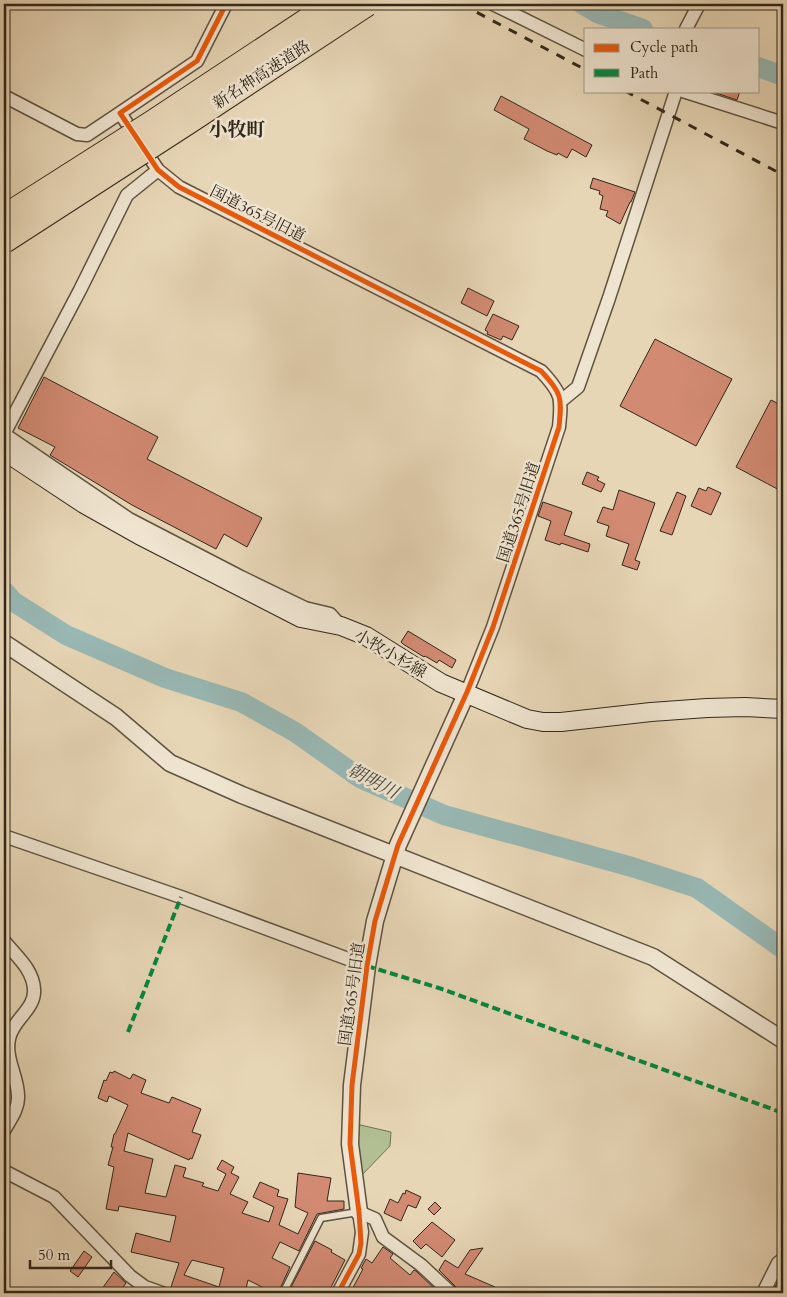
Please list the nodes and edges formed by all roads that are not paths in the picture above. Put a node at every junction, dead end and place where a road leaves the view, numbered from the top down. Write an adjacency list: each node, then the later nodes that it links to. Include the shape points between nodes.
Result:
1 (226, 4): 11 (street, via 197,61)
2 (332, 4): 14 (highway, 新名神高速道路, bridge)
3 (367, 4): 15 (highway, 新名神高速道路, bridge)
4 (494, 4): 7 (street)
5 (699, 4): 6 (street)
6 (687, 28)
7 (584, 49)
8 (676, 92): 16 (street, via 578,387)
9 (686, 92): 12 (street)
10 (4, 96): 11 (street, via 77,134 87,134)
11 (120, 113): 13 (street, 国道365号旧道)
12 (783, 123)
13 (158, 170): 16 (street, 国道365号旧道, via 179,187 541,371 555,385); 17 (street, via 127,195)
14 (4, 217)
15 (4, 241)
16 (561, 401): 21 (street, 国道365号旧道, via 559,427 493,627)
17 (4, 434): 19 (street, via 129,519 296,604 330,614)
18 (4, 451): 19 (main road, 小牧小杉線, via 84,504 139,535 301,618)
19 (341, 626): 21 (main road, 小牧小杉線, via 366,636)
20 (4, 643): 24 (street, via 116,717 170,763 242,795)
21 (465, 696): 22 (main road, 小牧小杉線, via 543,722 707,708); 24 (street, 国道365号旧道)
22 (783, 709)
23 (4, 836): 26 (street)
24 (396, 850): 26 (street, 国道365号旧道, via 375,921); 27 (street, via 654,957)
25 (4, 941): 28 (street, via 31,973 34,999 12,1030 9,1040 8,1051 18,1096 16,1109)
26 (366, 966): 30 (street, 国道365号旧道, via 352,1084 350,1134)
27 (783, 1040)
28 (4, 1132)
29 (4, 1172): 32 (street, via 54,1197 130,1276 145,1287)
30 (359, 1212): 33 (lane, via 321,1218); 34 (street, 国道365号旧道, via 362,1232 359,1254); 35 (street, via 375,1219 383,1237)
31 (783, 1259): 36 (street)
32 (162, 1293)
33 (283, 1293)
34 (338, 1293)
35 (451, 1293)
36 (763, 1293)

